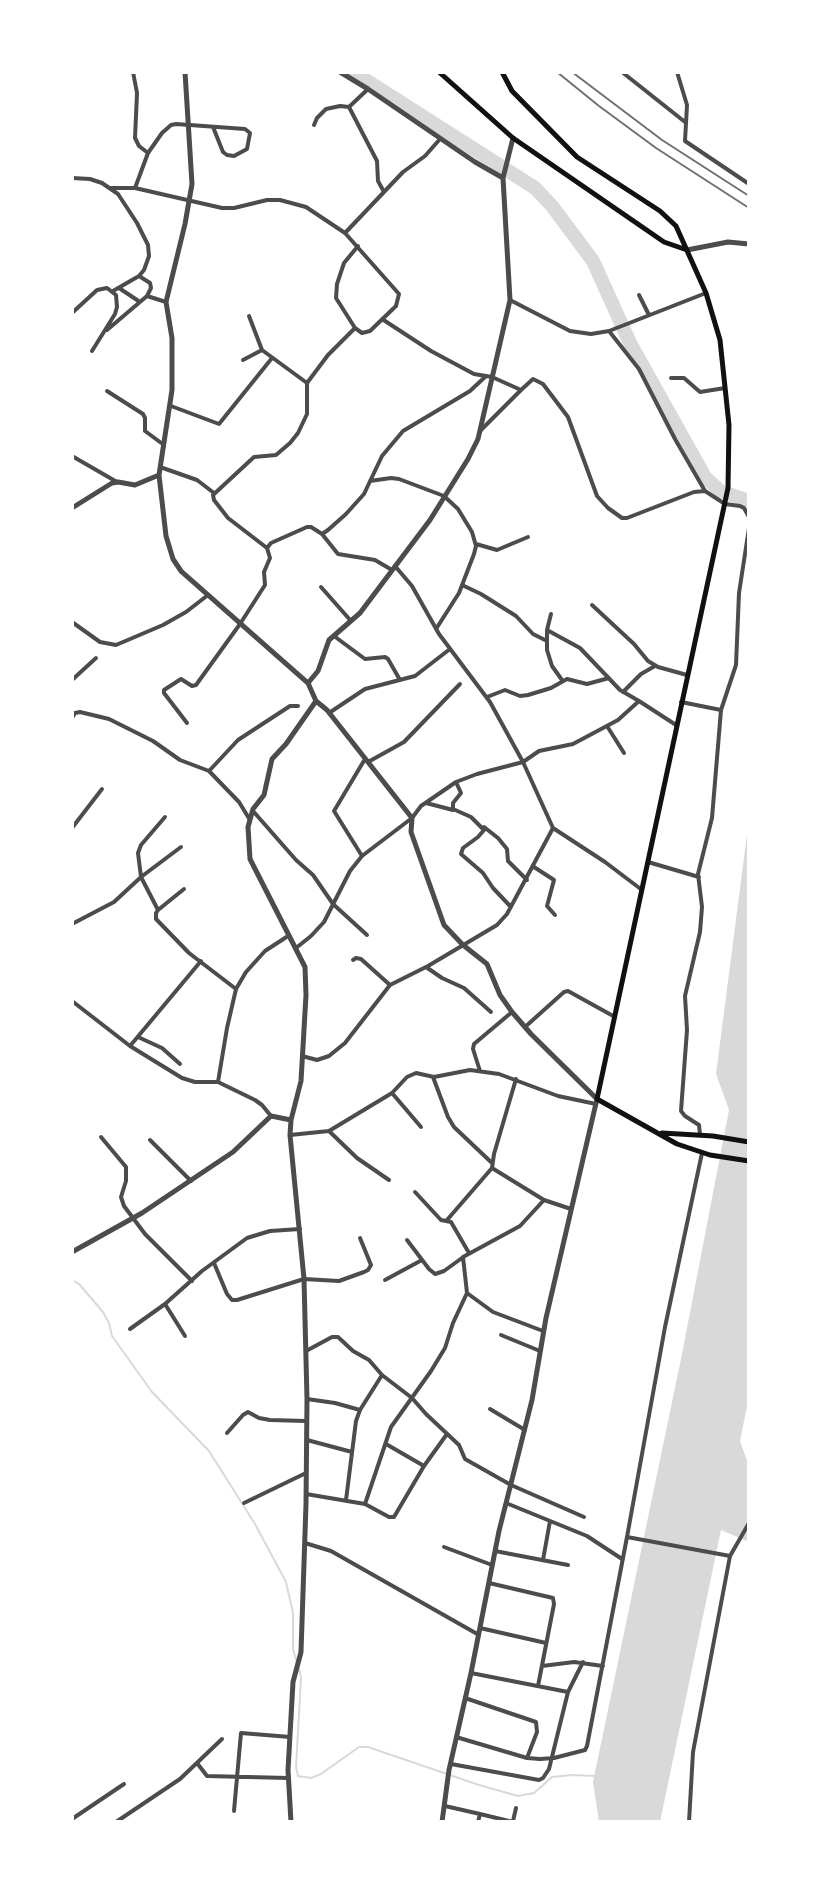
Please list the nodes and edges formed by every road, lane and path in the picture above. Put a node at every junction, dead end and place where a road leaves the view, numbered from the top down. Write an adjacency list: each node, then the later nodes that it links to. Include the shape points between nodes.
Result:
1 (185, 72): 11 (street)
2 (340, 72): 8 (street)
3 (439, 72): 14 (main road)
4 (502, 72): 27 (main road, via 512,90 577,157 676,226)
5 (622, 72): 10 (street)
6 (677, 72): 10 (street, via 686,100)
7 (135, 73): 16 (street, via 135,138)
8 (368, 89): 9 (street); 15 (street)
9 (349, 107): 12 (street, via 326,109); 22 (street, via 377,161 378,181)
10 (685, 122): 19 (street, via 687,144)
11 (188, 125): 13 (street); 16 (street, via 166,128); 23 (street)
12 (314, 125)
13 (213, 127): 13 (street, via 249,130 247,149 227,155)
14 (513, 138): 18 (street); 27 (main road, via 664,242)
15 (440, 139): 18 (street); 22 (street)
16 (148, 153): 21 (street)
17 (73, 176): 20 (street)
18 (503, 178): 34 (street)
19 (749, 184)
20 (111, 188): 21 (street); 28 (street, via 148,245 147,263)
21 (135, 188): 23 (street)
22 (384, 192): 24 (street)
23 (190, 201): 24 (street, via 234,208 267,200 288,201 306,207); 36 (street)
24 (345, 233): 26 (street)
25 (749, 244): 27 (street, via 728,242)
26 (358, 246): 41 (street, via 399,294 396,306); 43 (street, via 345,263 336,298)
27 (687, 250): 31 (main road)
28 (139, 276): 29 (street); 33 (street, via 151,285)
29 (119, 288): 30 (street); 35 (street)
30 (113, 291): 37 (street, via 97,290); 40 (street, via 117,301)
31 (706, 292): 38 (street); 53 (main road, via 720,340)
32 (639, 295): 38 (street)
33 (147, 296): 35 (street); 36 (street)
34 (510, 300): 44 (street, via 570,331); 50 (street)
35 (140, 302): 42 (street)
36 (166, 302): 56 (street, via 173,356)
37 (72, 313)
38 (649, 315): 44 (street)
39 (249, 316): 46 (street)
40 (112, 318): 42 (street); 45 (street)
41 (382, 319): 43 (street, via 365,333); 50 (street, via 431,351 474,374)
42 (118, 321): 45 (street)
43 (355, 328): 52 (street, via 327,355)
44 (609, 331): 64 (street, via 639,369)
45 (103, 333): 47 (street)
46 (262, 350): 48 (street); 49 (street)
47 (92, 351)
48 (272, 358): 52 (street); 56 (street, via 219,424)
49 (243, 360)
50 (489, 377): 55 (street); 57 (street); 62 (street, via 404,431 382,456)
51 (671, 378): 53 (street, via 684,378 700,392)
52 (307, 383): 65 (street, via 307,414 290,443 276,455 254,457)
53 (725, 388): 67 (main road, via 729,425)
54 (107, 390): 58 (street, via 143,414 145,431)
55 (521, 390): 57 (street); 64 (street, via 536,380 555,399 573,427 597,496 623,518)
56 (171, 406): 58 (street)
57 (481, 430): 66 (street)
58 (164, 446): 60 (street)
59 (72, 456): 63 (street)
60 (160, 467): 61 (street); 65 (street, via 197,480)
61 (159, 475): 63 (street, via 135,485); 78 (street, via 166,536 173,560)
62 (370, 481): 66 (street, via 399,479); 71 (street, via 346,514)
63 (118, 482): 68 (street)
64 (705, 491): 67 (street)
65 (214, 493): 74 (street, via 214,500 228,518)
66 (444, 496): 73 (street, via 461,514); 75 (street)
67 (725, 502): 69 (street, via 744,508); 91 (main road)
68 (72, 507)
69 (749, 517)
70 (749, 528): 104 (street, via 736,665)
71 (322, 534): 74 (street, via 307,527); 75 (street, via 338,554 375,560)
72 (528, 537): 73 (street, via 497,550)
73 (475, 543): 76 (street)
74 (267, 548): 83 (street, via 270,555 264,572 265,585)
75 (393, 568): 81 (street); 84 (street, via 412,586)
76 (462, 585): 84 (street); 87 (street, via 516,616 533,634)
77 (321, 587): 81 (street)
78 (208, 595): 82 (street, via 163,625 116,645 96,640); 83 (street)
79 (592, 605): 90 (street)
80 (551, 615): 85 (street)
81 (351, 621): 86 (street)
82 (72, 622)
83 (240, 624): 96 (street); 108 (street, via 196,685 181,679 164,690)
84 (436, 629): 88 (street)
85 (547, 630): 87 (street); 92 (street, via 580,648)
86 (334, 636): 94 (street, via 365,659 388,659); 96 (street)
87 (545, 640): 95 (street, via 552,666)
88 (450, 649): 94 (street, via 419,674); 99 (street)
89 (96, 658): 93 (street)
90 (655, 665): 91 (street); 98 (street)
91 (687, 675): 102 (main road)
92 (609, 678): 95 (street, via 587,684); 98 (street)
93 (72, 680)
94 (400, 680): 106 (street, via 365,689)
95 (562, 680): 99 (street, via 528,695 505,690)
96 (308, 683): 100 (street)
97 (460, 684): 112 (street, via 404,742)
98 (623, 692): 101 (street)
99 (487, 697): 113 (street)
100 (316, 700): 106 (street); 119 (street, via 272,759 264,795)
101 (639, 701): 109 (street); 110 (street)
102 (681, 702): 104 (street); 109 (main road)
103 (298, 706): 114 (street, via 290,706 237,740)
104 (721, 710): 131 (street, via 712,818)
105 (74, 711): 107 (street); 114 (street, via 110,719 180,760)
106 (329, 713): 112 (street)
107 (72, 718)
108 (187, 723)
109 (676, 725): 128 (main road)
110 (607, 726): 111 (street); 113 (street, via 567,746 532,754)
111 (624, 753)
112 (367, 760): 121 (street); 127 (street, via 334,811)
113 (522, 762): 115 (street); 125 (street)
114 (209, 771): 122 (street, via 239,802)
115 (456, 782): 117 (street); 118 (street, via 461,793 452,805)
116 (102, 789): 124 (street)
117 (426, 802): 118 (street); 121 (street)
118 (454, 810): 123 (street)
119 (253, 811): 122 (street); 135 (street, via 313,876)
120 (165, 817): 130 (street, via 139,849)
121 (412, 818): 127 (street); 142 (street, via 411,832 444,925)
122 (250, 820): 140 (street, via 250,859)
123 (483, 827): 132 (street, via 498,838 507,849 508,861); 136 (street, via 482,834 463,848 462,854)
124 (72, 828)
125 (553, 828): 129 (street); 134 (street)
126 (181, 847): 130 (street)
127 (362, 856): 135 (street)
128 (648, 862): 131 (street); 134 (main road)
129 (534, 867): 132 (street); 138 (street, via 554,880 547,906)
130 (141, 877): 137 (street); 139 (street, via 114,902)
131 (699, 878): 170 (street, via 702,916 685,996 688,1024 680,1106 682,1114 699,1125)
132 (527, 880): 136 (street)
133 (184, 889): 137 (street)
134 (642, 890): 152 (main road)
135 (333, 904): 141 (street); 143 (street, via 324,922)
136 (511, 907): 142 (street, via 497,925)
137 (158, 910): 145 (street, via 156,919)
138 (555, 915)
139 (72, 924)
140 (288, 936): 143 (street); 148 (street, via 265,951)
141 (367, 936)
142 (463, 945): 146 (street); 151 (street, via 487,964)
143 (296, 948): 156 (street, via 305,967)
144 (353, 960): 147 (street, via 361,959)
145 (201, 961): 148 (street); 154 (street)
146 (426, 967): 147 (street); 150 (street, via 464,988)
147 (390, 984): 156 (street, via 336,1051 318,1060)
148 (236, 989): 161 (street)
149 (72, 1000): 155 (street)
150 (491, 1012)
151 (512, 1012): 153 (street); 158 (street, via 474,1044)
152 (615, 1017): 153 (street, via 568,991); 163 (main road)
153 (525, 1027): 163 (street)
154 (138, 1037): 155 (street); 157 (street, via 162,1048)
155 (130, 1046): 161 (street, via 185,1080)
156 (302, 1056): 165 (street, via 301,1081)
157 (180, 1064)
158 (480, 1071): 159 (street); 160 (street)
159 (432, 1077): 162 (street, via 411,1074); 176 (street, via 454,1127)
160 (516, 1079): 163 (street, via 558,1096); 176 (street)
161 (218, 1082): 164 (street, via 262,1105)
162 (392, 1093): 166 (street); 167 (street)
163 (596, 1102): 168 (main road); 181 (street)
164 (271, 1116): 165 (street); 178 (street, via 233,1152)
165 (291, 1120): 169 (street)
166 (421, 1127)
167 (329, 1131): 169 (street); 177 (street, via 357,1158)
168 (661, 1133): 170 (main road); 174 (main road)
169 (290, 1135): 184 (street)
170 (700, 1135): 173 (main road)
171 (100, 1137): 182 (street, via 126,1167 121,1197)
172 (150, 1140): 178 (street)
173 (749, 1142)
174 (702, 1153): 175 (main road); 226 (street)
175 (749, 1161)
176 (493, 1166): 180 (street); 183 (street)
177 (389, 1180)
178 (191, 1181): 182 (street)
179 (415, 1192): 183 (street)
180 (544, 1200): 181 (street); 188 (street, via 520,1226)
181 (572, 1209): 198 (street)
182 (132, 1218): 187 (street); 194 (street)
183 (446, 1221): 188 (street, via 454,1226)
184 (300, 1229): 191 (street, via 255,1234); 192 (street)
185 (360, 1238): 192 (street, via 371,1265 368,1270 339,1281)
186 (407, 1240): 190 (street)
187 (72, 1252)
188 (469, 1253): 189 (street)
189 (463, 1257): 190 (street, via 439,1273 433,1273); 195 (street)
190 (422, 1260): 193 (street)
191 (214, 1263): 192 (street, via 227,1294 234,1300); 194 (street)
192 (304, 1280): 202 (street)
193 (385, 1280)
194 (192, 1281): 196 (street)
195 (467, 1293): 198 (street, via 493,1312); 204 (street, via 445,1348)
196 (165, 1304): 197 (street); 199 (street)
197 (130, 1329)
198 (543, 1331): 201 (street)
199 (185, 1335)
200 (501, 1335): 201 (street)
201 (540, 1351): 209 (street)
202 (306, 1352): 203 (street, via 338,1337); 205 (street)
203 (382, 1375): 204 (street); 207 (street)
204 (412, 1398): 211 (street); 213 (street, via 394,1421)
205 (306, 1399): 207 (street); 208 (street)
206 (490, 1409): 209 (street)
207 (360, 1410): 214 (street)
208 (306, 1421): 210 (street, via 270,1420 248,1412); 212 (street)
209 (525, 1430): 217 (street)
210 (227, 1433)
211 (447, 1434): 215 (street); 217 (street, via 461,1448 465,1459)
212 (305, 1439): 214 (street); 216 (street)
213 (386, 1444): 215 (street); 222 (street)
214 (352, 1452): 219 (street)
215 (424, 1466): 222 (street, via 394,1517)
216 (306, 1473): 218 (street); 220 (street)
217 (511, 1485): 221 (street); 223 (street)
218 (306, 1494): 219 (street); 227 (street)
219 (346, 1500): 222 (street)
220 (244, 1503)
221 (506, 1503): 224 (street); 229 (street)
222 (365, 1504)
223 (584, 1517)
224 (550, 1521): 231 (street, via 587,1536); 232 (street)
225 (749, 1523): 230 (street)
226 (627, 1537): 230 (street); 231 (street)
227 (304, 1543): 237 (street, via 331,1551); 246 (street, via 301,1652 293,1682)
228 (444, 1547): 234 (street)
229 (495, 1551): 232 (street); 234 (street)
230 (730, 1556): 266 (street, via 693,1752)
231 (622, 1559): 241 (street)
232 (543, 1560): 233 (street)
233 (568, 1564)
234 (492, 1565): 235 (street)
235 (489, 1583): 236 (street); 238 (street, via 553,1599)
236 (480, 1628): 237 (street); 238 (street)
237 (479, 1635): 242 (street)
238 (546, 1642): 240 (street)
239 (583, 1662): 240 (street); 241 (street); 244 (street)
240 (542, 1665): 243 (street)
241 (603, 1666): 250 (street, via 587,1746 581,1752)
242 (471, 1673): 243 (street); 245 (street)
243 (538, 1686): 244 (street)
244 (568, 1692): 250 (street)
245 (465, 1698): 247 (street); 249 (street, via 536,1722 537,1732)
246 (290, 1737): 253 (street, via 241,1733); 254 (street)
247 (455, 1737): 249 (street); 251 (street)
248 (222, 1739): 252 (street)
249 (527, 1758): 250 (street)
250 (552, 1758): 251 (street, via 547,1775 539,1780)
251 (450, 1763): 256 (street)
252 (197, 1764): 253 (street, via 207,1776); 261 (street)
253 (237, 1777): 254 (street); 258 (street)
254 (288, 1778): 262 (street)
255 (124, 1784): 260 (street)
256 (445, 1806): 259 (street); 263 (street)
257 (516, 1808): 265 (street)
258 (234, 1811)
259 (480, 1814): 264 (street); 265 (street)
260 (72, 1820)
261 (116, 1822)
262 (291, 1822)
263 (442, 1822)
264 (478, 1822)
265 (513, 1822)
266 (689, 1822)

